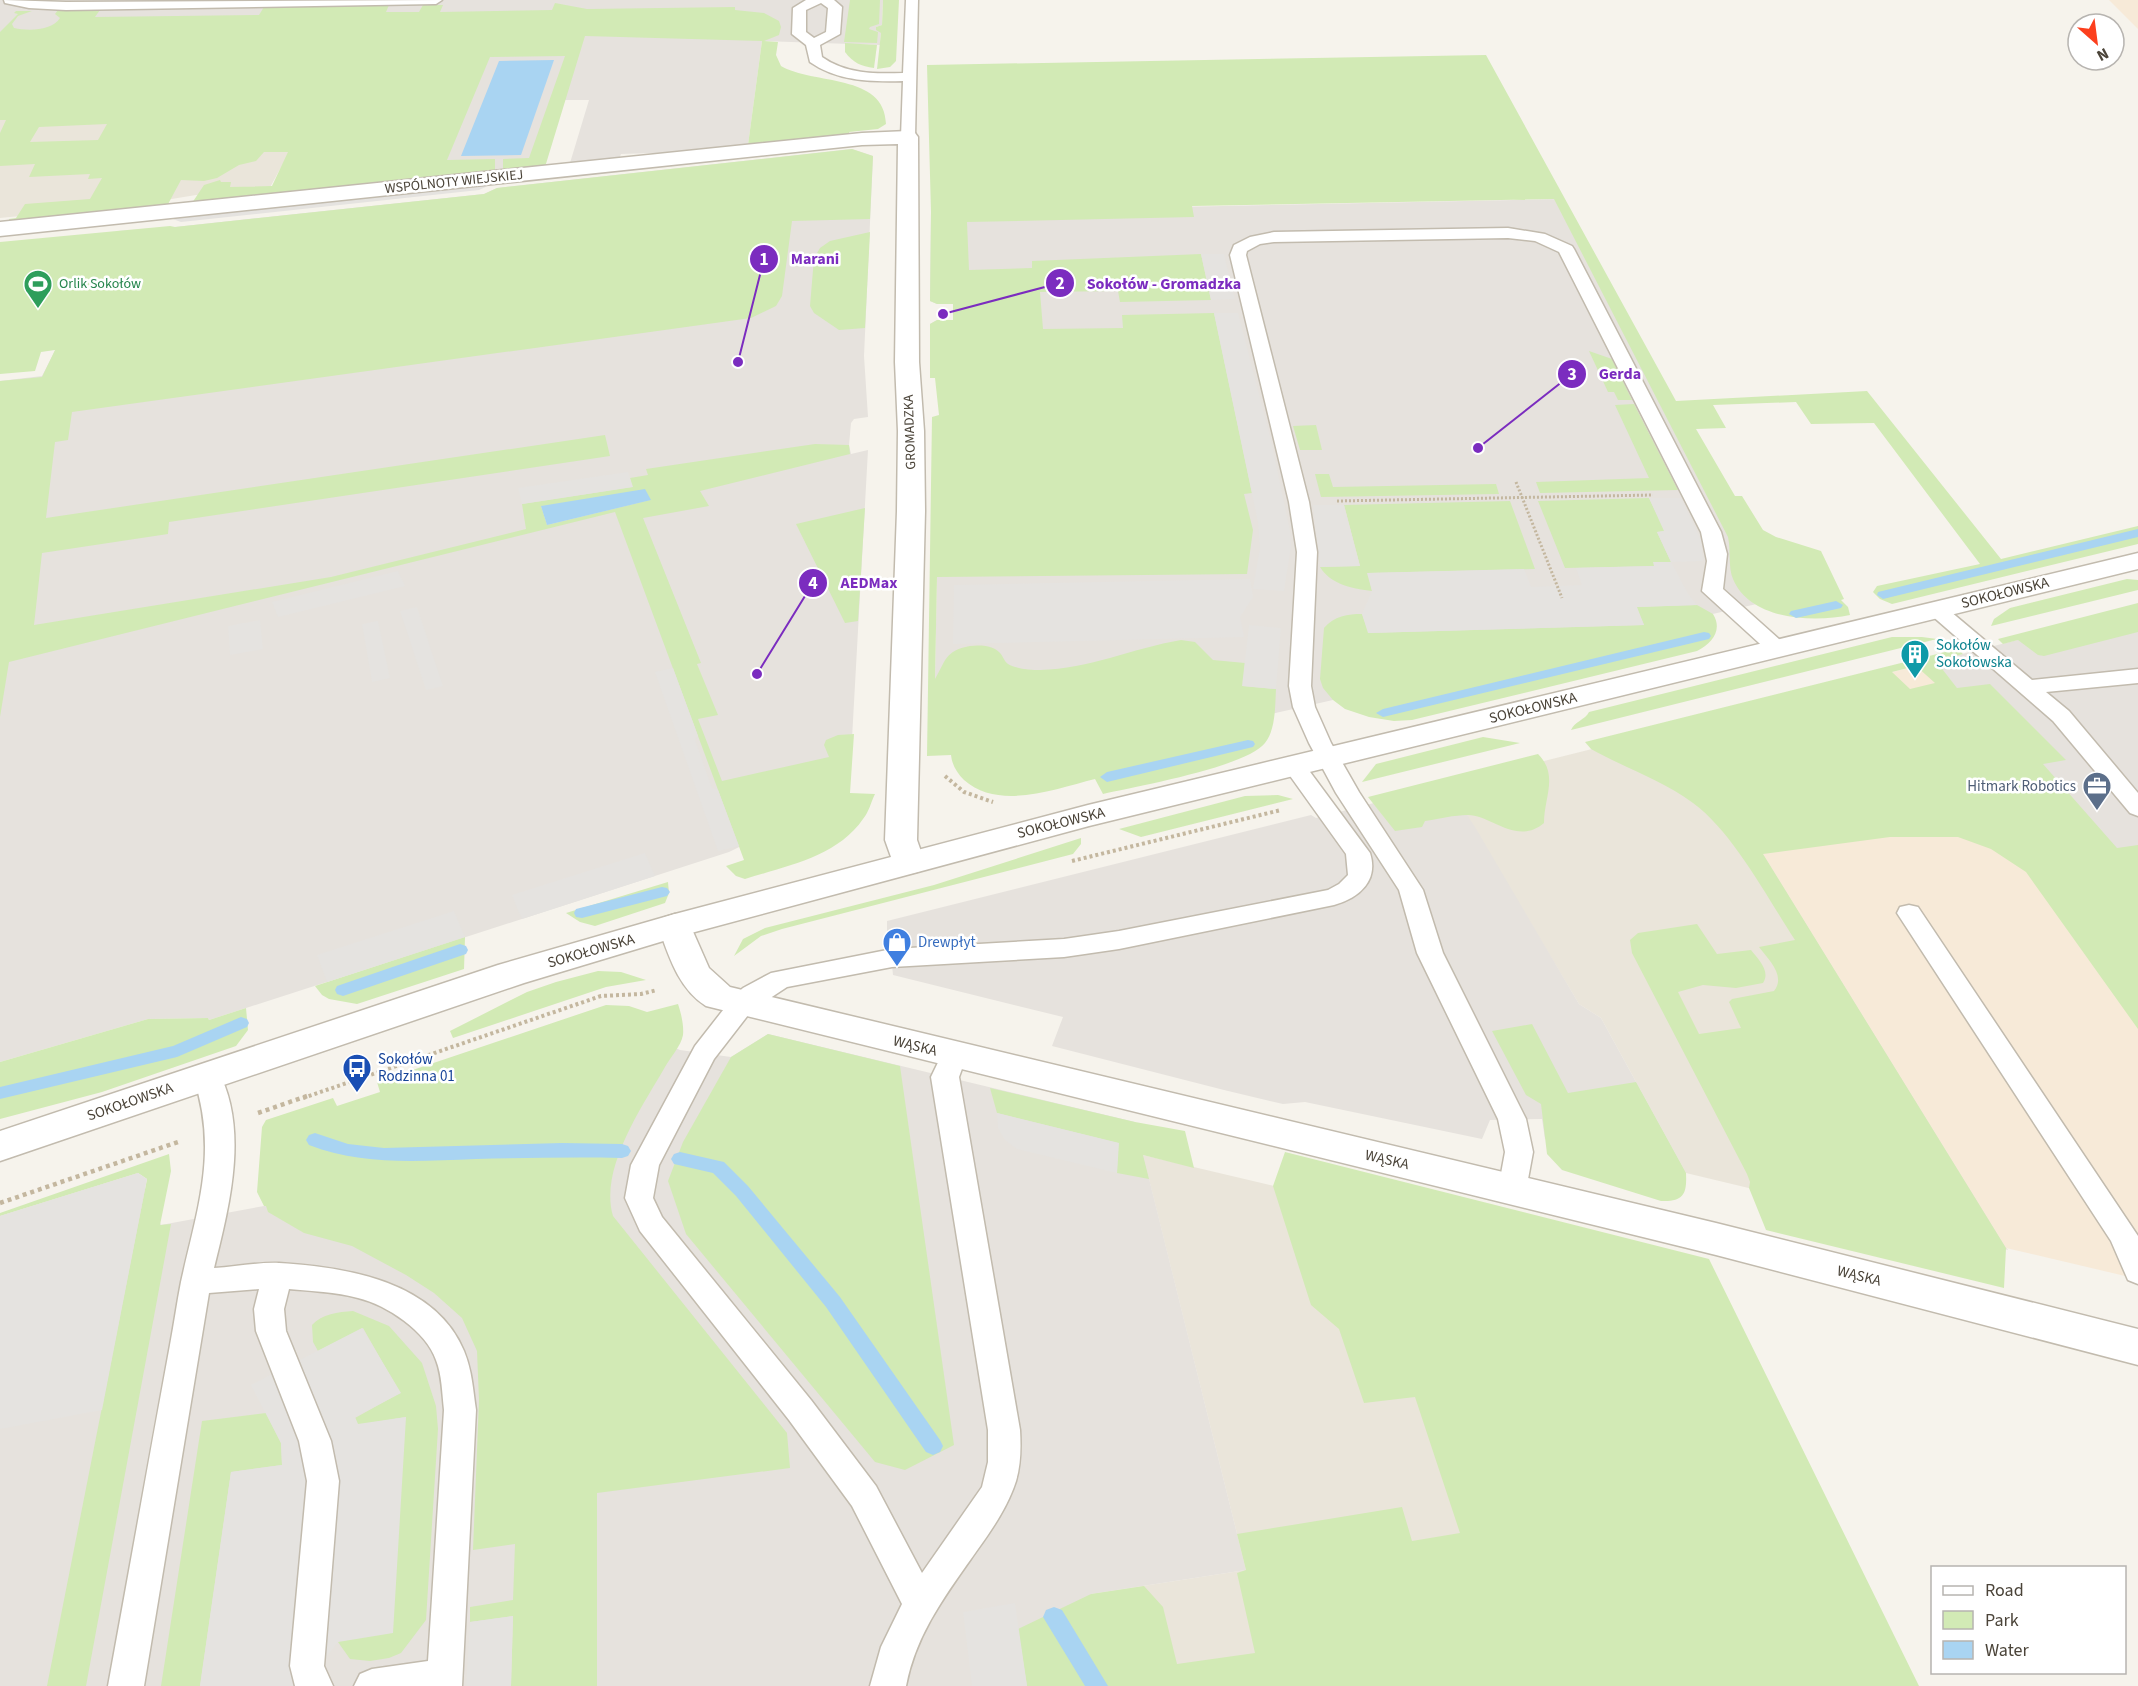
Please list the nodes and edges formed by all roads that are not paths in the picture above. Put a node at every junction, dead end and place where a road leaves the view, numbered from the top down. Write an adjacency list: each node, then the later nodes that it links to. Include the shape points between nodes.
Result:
1 (10, 0): 2 (lane, via 66,6)
2 (436, 0)
3 (816, 0): 6 (lane, via 800,8 798,27 799,34)
4 (826, 0): 6 (lane, via 835,7 833,34)
5 (912, 0): 7 (lane, GROMADZKA)
6 (813, 43): 7 (lane, via 815,59 829,68 872,77)
7 (910, 77): 8 (lane, GROMADZKA)
8 (908, 137): 9 (street, WSPÓLNOTY WIEJSKIEJ); 18 (street, GROMADZKA, via 911,511 901,840)
9 (0, 229)
10 (2138, 561): 11 (street, SOKOŁOWSKA)
11 (1937, 610): 12 (street, SOKOŁOWSKA); 14 (lane)
12 (1778, 648): 15 (street, SOKOŁOWSKA); 15 (lane, via 1712,591 1717,572 1716,542 1564,247 1539,237 1508,233 1264,238 1244,244 1238,255 1299,502 1307,559 1300,686 1304,707)
13 (2138, 676): 14 (lane)
14 (2029, 687): 17 (lane, via 2061,716)
15 (1329, 758): 16 (street, SOKOŁOWSKA); 25 (lane, via 1408,883 1430,953 1450,999 1512,1119 1519,1152)
16 (1294, 766): 18 (street, SOKOŁOWSKA); 21 (lane, via 1363,863 1357,883 1347,892 1119,940 1031,950 892,958 780,979)
17 (2138, 808)
18 (908, 863): 20 (street, SOKOŁOWSKA)
19 (1909, 913): 26 (lane, via 2121,1233)
20 (675, 926): 21 (street, WĄSKA, via 701,986 719,997); 23 (street, SOKOŁOWSKA, via 512,974)
21 (743, 1004): 22 (street, WĄSKA); 30 (lane, via 704,1053 645,1165 639,1192 641,1206 671,1252 800,1410 864,1496)
22 (954, 1055): 25 (street, WĄSKA); 30 (lane, via 945,1077 1005,1452 999,1483 988,1506)
23 (207, 1076): 24 (street, SOKOŁOWSKA); 28 (lane, via 219,1127 219,1164 213,1215)
24 (0, 1146)
25 (1512, 1190): 29 (street, WĄSKA)
26 (2138, 1272)
27 (277, 1275): 28 (lane); 31 (lane, via 363,1286 412,1309 432,1327 449,1352 460,1410); 33 (lane, via 269,1309 271,1331 315,1441 323,1481 307,1666)
28 (196, 1282): 32 (lane)
29 (2138, 1347)
30 (921, 1606): 35 (lane, via 896,1652)
31 (445, 1681): 34 (lane)
32 (126, 1686)
33 (315, 1686)
34 (372, 1686)
35 (888, 1686)

